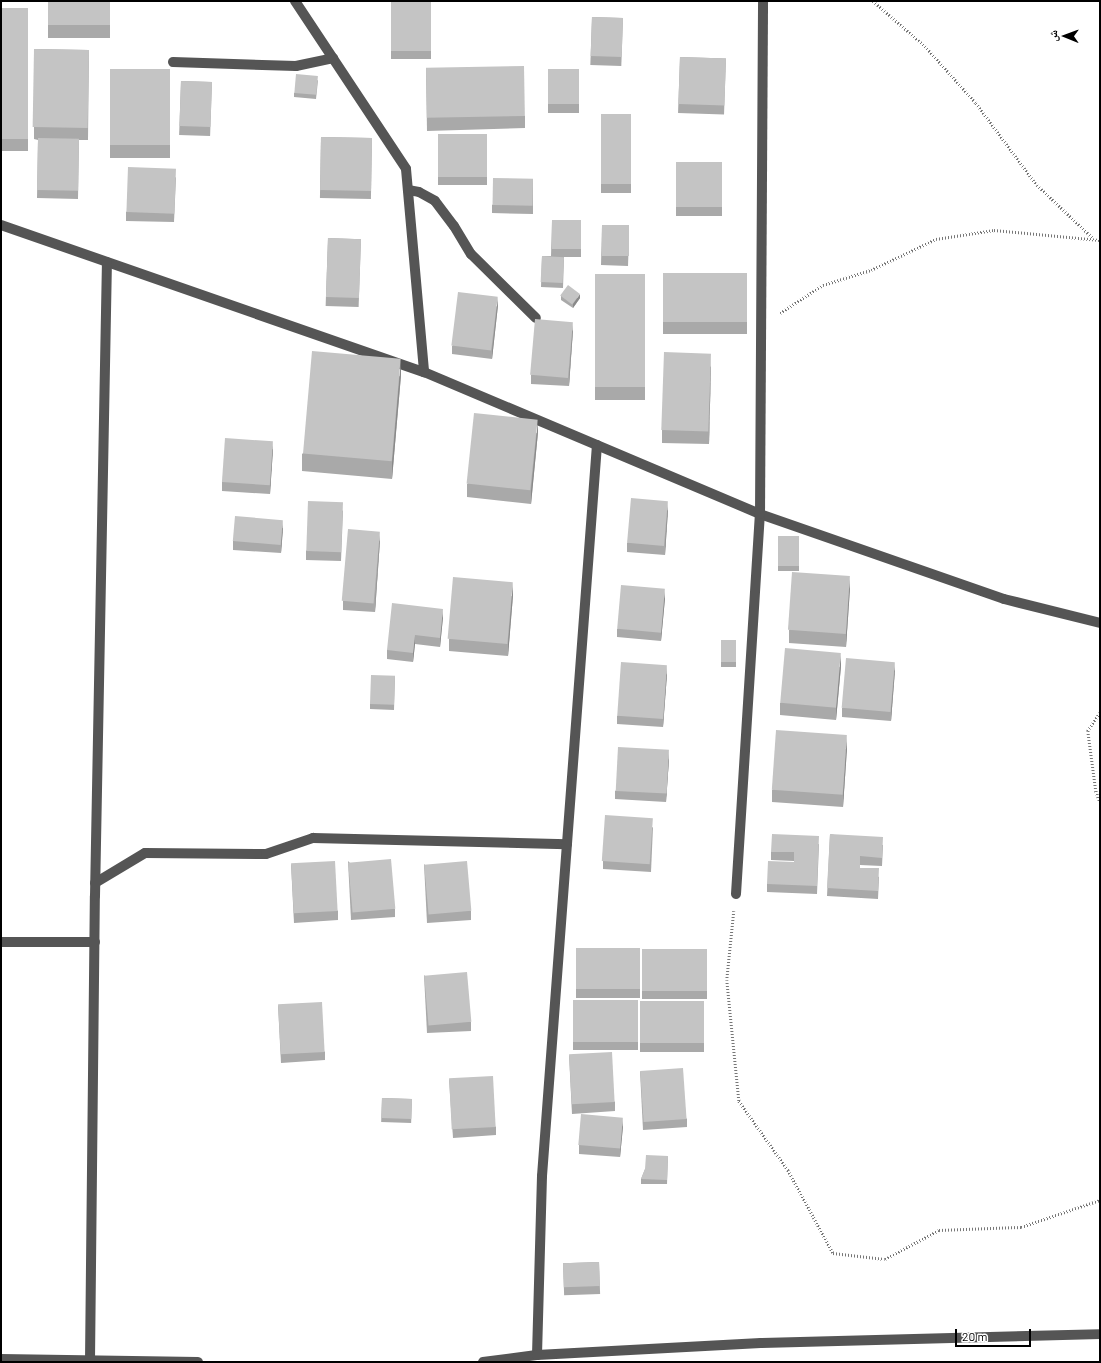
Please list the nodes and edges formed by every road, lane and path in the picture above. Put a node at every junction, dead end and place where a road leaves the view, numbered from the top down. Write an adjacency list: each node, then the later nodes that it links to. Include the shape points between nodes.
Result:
1 (295, 1): 4 (street)
2 (763, 1): 12 (street)
3 (873, 1): 8 (path, via 925,46 976,103 1037,185)
4 (333, 58): 5 (street, via 296,66); 6 (street, via 406,169)
5 (173, 62)
6 (408, 190): 11 (street, via 419,192 435,201 471,254); 13 (street)
7 (1, 225): 10 (street)
8 (1093, 238): 9 (path); 12 (path, via 994,230 936,239 872,270 823,285)
9 (1100, 240)
10 (107, 262): 13 (street); 20 (street)
11 (536, 318)
12 (761, 323): 15 (street)
13 (424, 372): 14 (street)
14 (598, 445): 15 (street); 19 (street)
15 (760, 514): 16 (street, via 1004,599); 21 (street)
16 (1100, 622)
17 (1100, 713): 18 (path, via 1088,731 1096,791)
18 (1100, 802)
19 (566, 844): 20 (street, via 313,838 266,854 145,852); 26 (street, via 542,1176)
20 (95, 883): 23 (street)
21 (736, 894): 24 (path, via 727,980 739,1101 788,1170 833,1253 885,1259 939,1230 1021,1227)
22 (1, 942): 23 (street)
23 (94, 942): 28 (street)
24 (1100, 1200)
25 (1100, 1334): 26 (street, via 761,1343)
26 (536, 1355): 30 (street)
27 (1, 1359): 28 (street)
28 (90, 1360): 29 (street)
29 (198, 1362)
30 (483, 1362)

